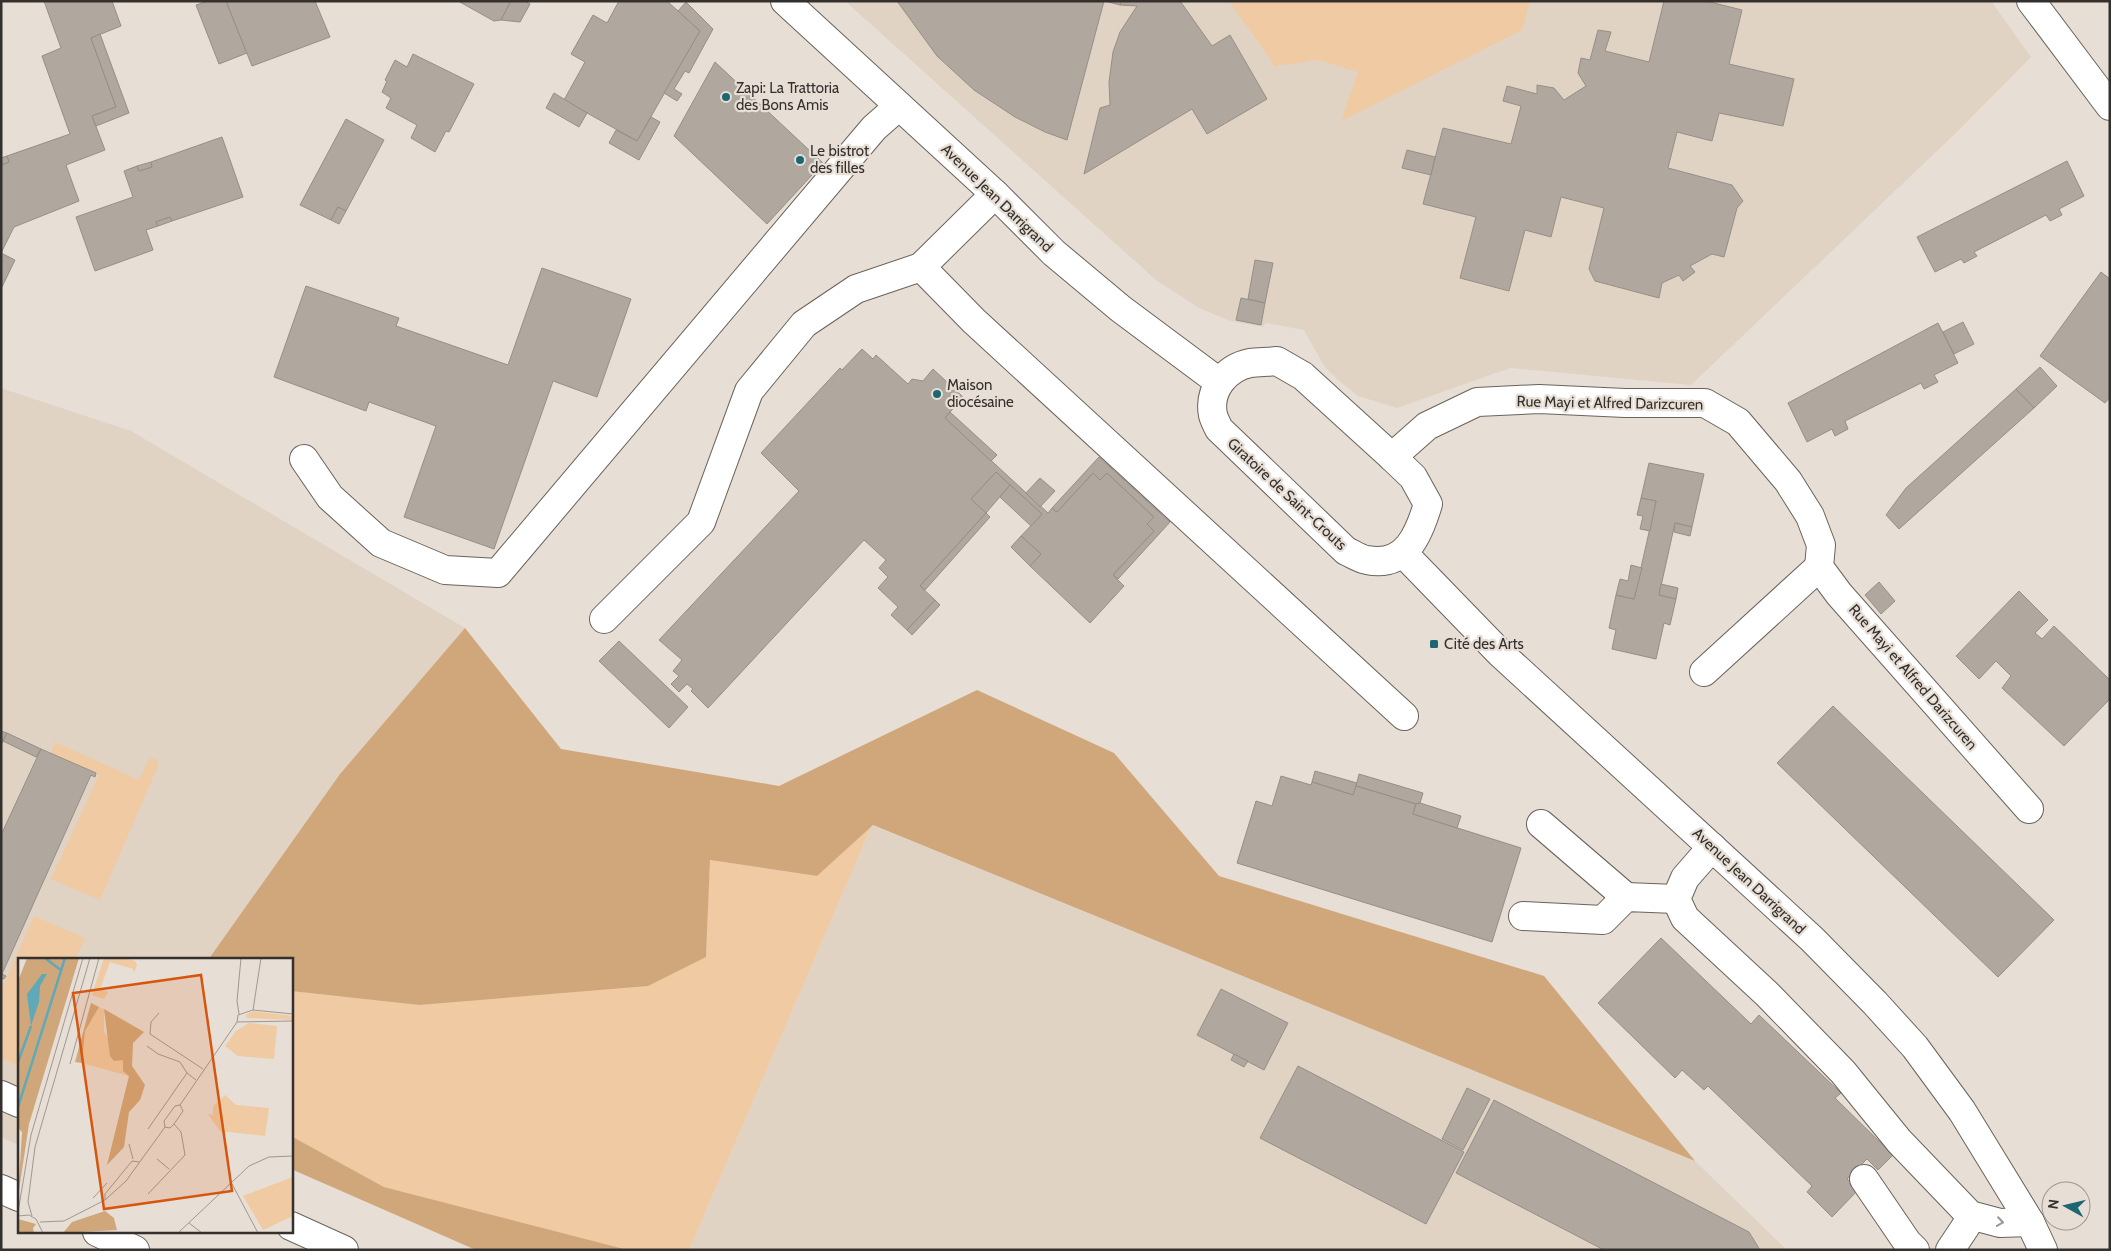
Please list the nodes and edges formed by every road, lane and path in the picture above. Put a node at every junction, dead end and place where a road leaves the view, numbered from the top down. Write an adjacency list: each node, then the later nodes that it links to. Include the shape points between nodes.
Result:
1 (785, 1): 3 (street, Avenue Jean Darrigrand)
2 (2031, 1): 4 (street)
3 (899, 106): 5 (street, Avenue Jean Darrigrand); 9 (street, via 874,128 498,573 445,570 381,543 330,497)
4 (2110, 106)
5 (994, 194): 6 (street); 7 (street, Avenue Jean Darrigrand, via 1054,253 1121,309)
6 (922, 267): 12 (street, via 856,289 804,324 749,390 701,522); 14 (street, via 974,321)
7 (1219, 382): 8 (street, via 1233,369 1249,363 1277,361 1303,376); 10 (street, Giratoire de Saint-Crouts, via 1213,400 1213,415 1219,429 1346,551 1366,560 1382,562)
8 (1392, 457): 10 (street, via 1413,477 1428,504 1422,525); 11 (street, Rue Mayi et Alfred Darizcuren, via 1427,426 1476,402 1538,399 1706,402 1738,422 1788,481 1810,516 1821,545)
9 (304, 459)
10 (1404, 554): 17 (street, Avenue Jean Darrigrand, via 1502,654)
11 (1819, 567): 13 (street); 15 (street, Rue Mayi et Alfred Darizcuren, via 1839,594)
12 (604, 619)
13 (1704, 672)
14 (1404, 716)
15 (2029, 809)
16 (1541, 824): 18 (street)
17 (1712, 847): 19 (street, via 1685,878); 27 (street, Avenue Jean Darrigrand, via 1812,939 1915,1047 1962,1110)
18 (1626, 896): 19 (street); 20 (street, via 1603,920)
19 (1676, 899): 26 (street, via 1684,918 1844,1072 1899,1141)
20 (1523, 916)
21 (1, 1095): 22 (street)
22 (18, 1102)
23 (1864, 1179): 32 (street)
24 (1, 1188): 25 (street)
25 (18, 1196)
26 (1970, 1215): 27 (street, one-way to 27, via 2000,1223); 33 (street)
27 (2030, 1222): 34 (street, Avenue Jean Darrigrand)
28 (292, 1226): 31 (street)
29 (101, 1234): 30 (street)
30 (135, 1250)
31 (344, 1250)
32 (1915, 1250)
33 (1950, 1250)
34 (2043, 1250)

